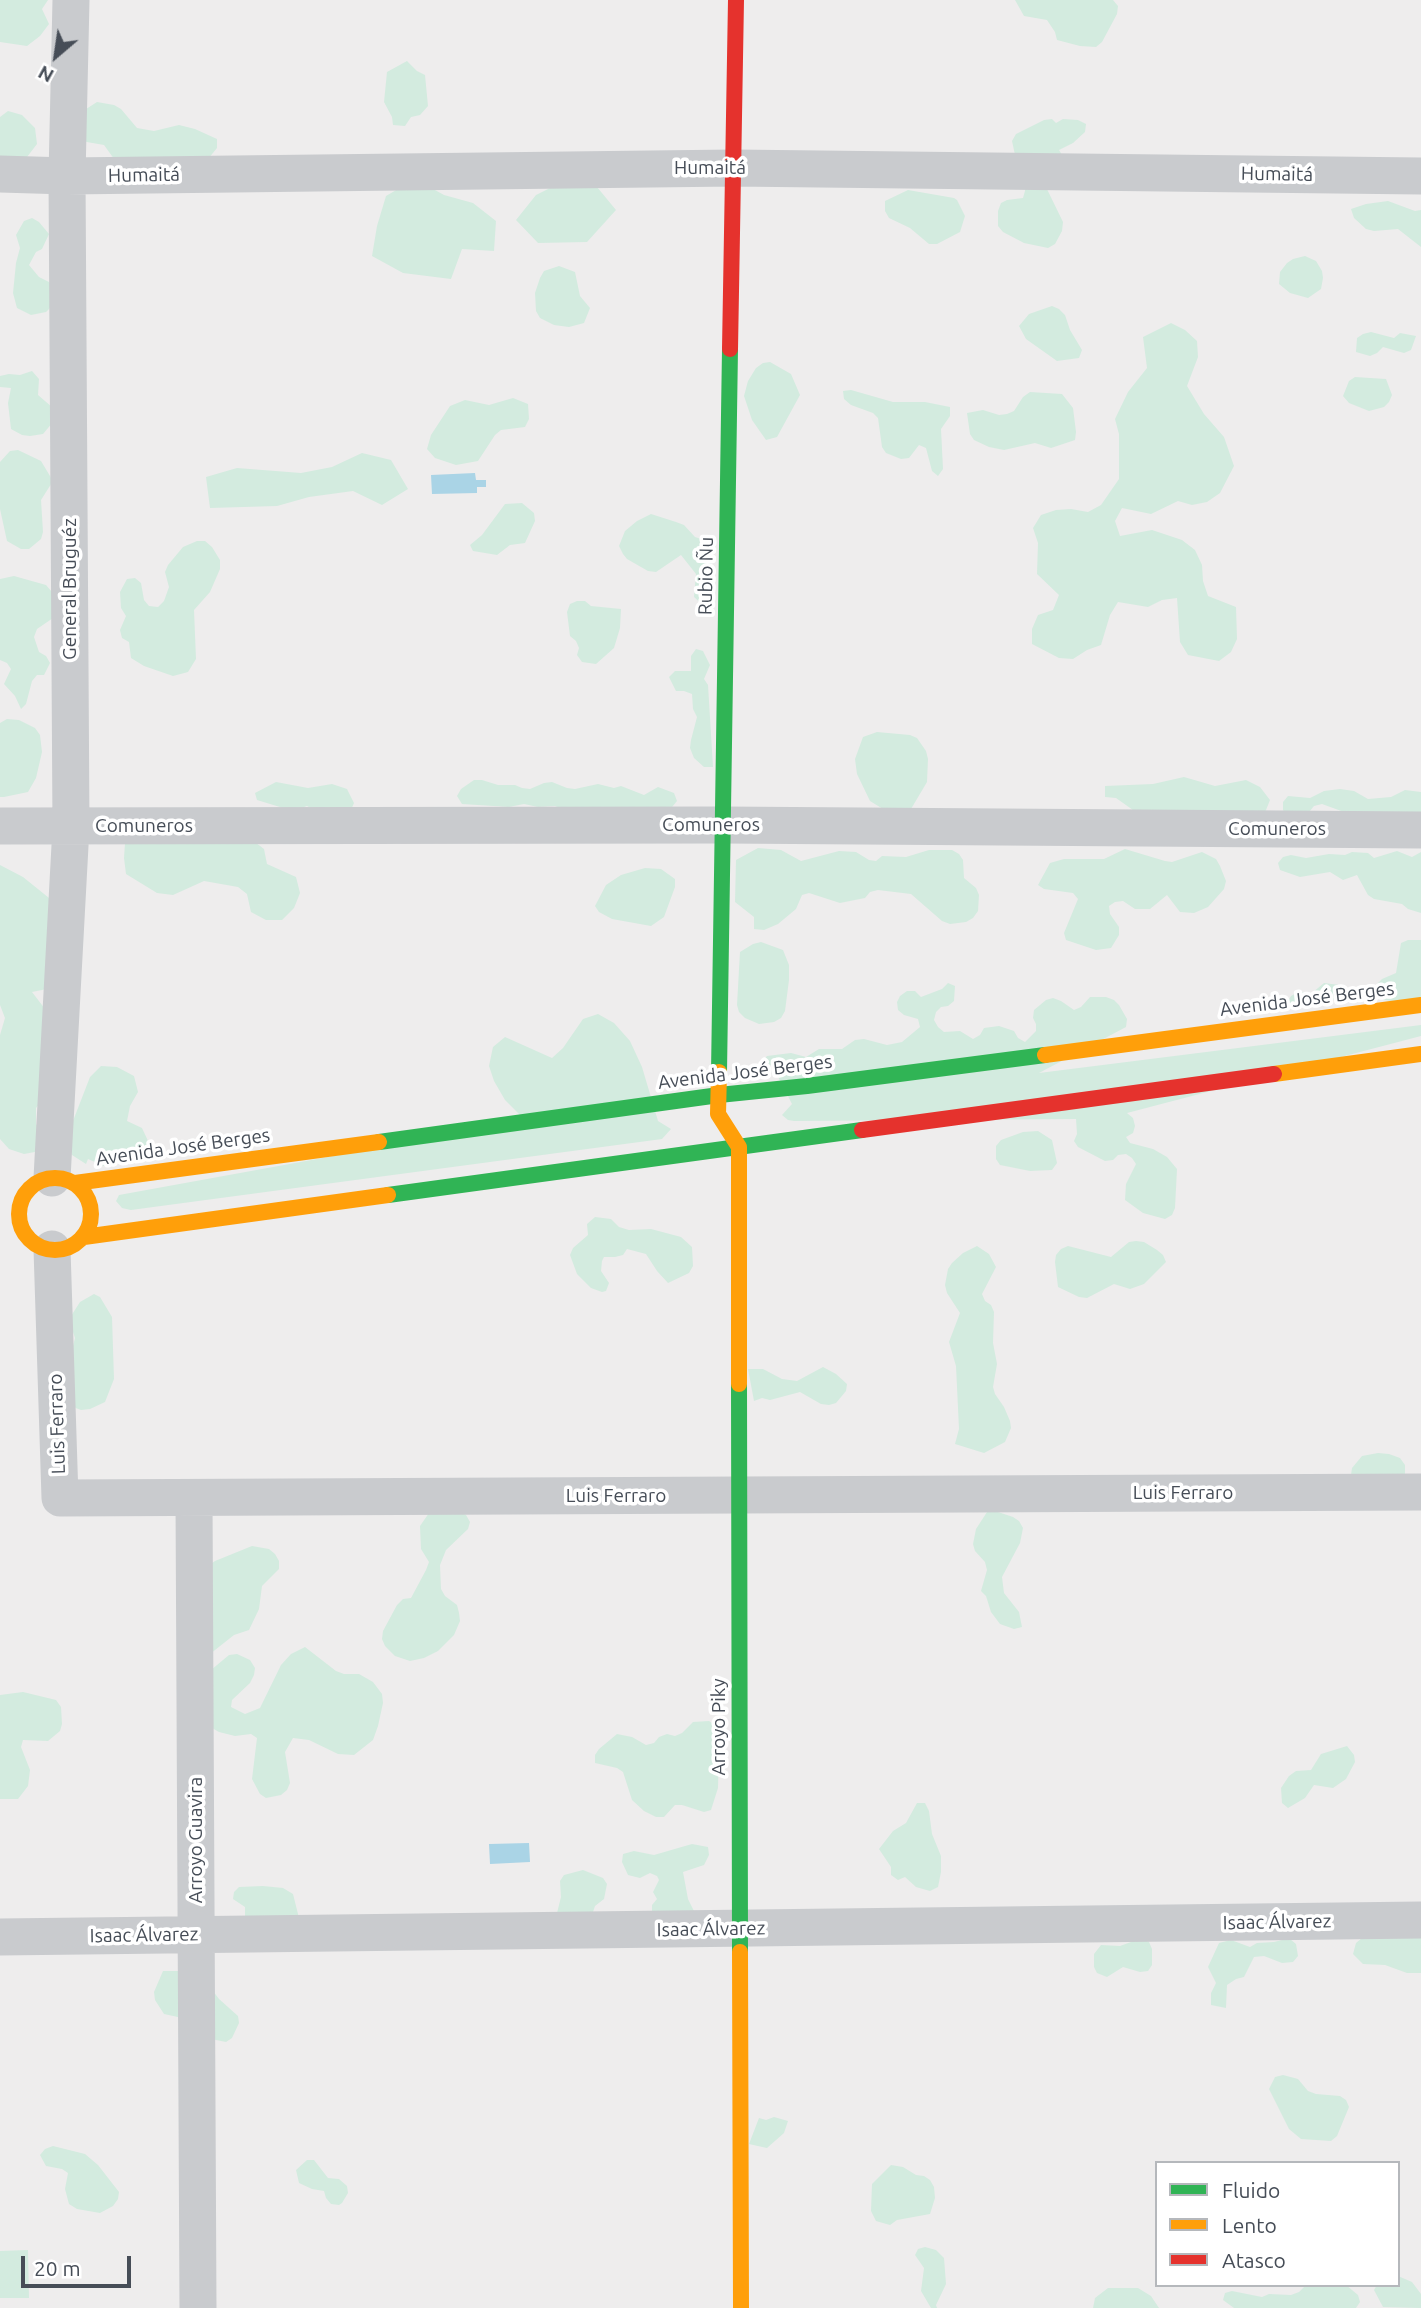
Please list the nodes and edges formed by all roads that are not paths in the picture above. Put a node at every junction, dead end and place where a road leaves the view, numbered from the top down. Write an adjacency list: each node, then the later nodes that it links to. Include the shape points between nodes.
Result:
1 (71, 0): 5 (street, General Bruguéz)
2 (736, 0): 3 (main road, Rubio Ñu)
3 (734, 168): 5 (street, Humaitá); 6 (street, Humaitá); 7 (main road, Rubio Ñu)
4 (0, 174): 5 (street, Humaitá)
5 (67, 176): 9 (street, General Bruguéz)
6 (1421, 176)
7 (723, 825): 9 (street, Comuneros); 10 (street, Comuneros); 13 (main road, Rubio Ñu)
8 (0, 826): 9 (street, Comuneros)
9 (71, 827): 15 (street, General Bruguéz)
10 (1421, 830)
11 (1421, 1006): 13 (main road, Avenida José Berges)
12 (1421, 1054): 14 (main road)
13 (719, 1095): 14 (main road, Rubio Ñu, via 718,1114); 15 (main road, Avenida José Berges)
14 (739, 1147): 17 (main road); 20 (main road, Arroyo Piky)
15 (52, 1182): 16 (main road, Avenida José Berges); 17 (main road, via 20,1205 19,1216 23,1231); 17 (main road, Avenida José Berges, via 83,1189 92,1218)
16 (10, 1189)
17 (57, 1243): 18 (main road); 21 (street, Luis Ferraro, via 60,1498)
18 (12, 1247)
19 (1421, 1492): 20 (street, Luis Ferraro)
20 (740, 1495): 21 (street, Luis Ferraro); 23 (main road, Arroyo Piky)
21 (194, 1498): 24 (street, Arroyo Guavira)
22 (1421, 1920): 23 (street, Isaac Álvarez)
23 (740, 1928): 24 (street, Isaac Álvarez); 27 (main road, Arroyo Piky)
24 (196, 1935): 25 (street, Isaac Álvarez); 26 (street, Arroyo Guavira)
25 (0, 1937)
26 (198, 2308)
27 (741, 2308)

